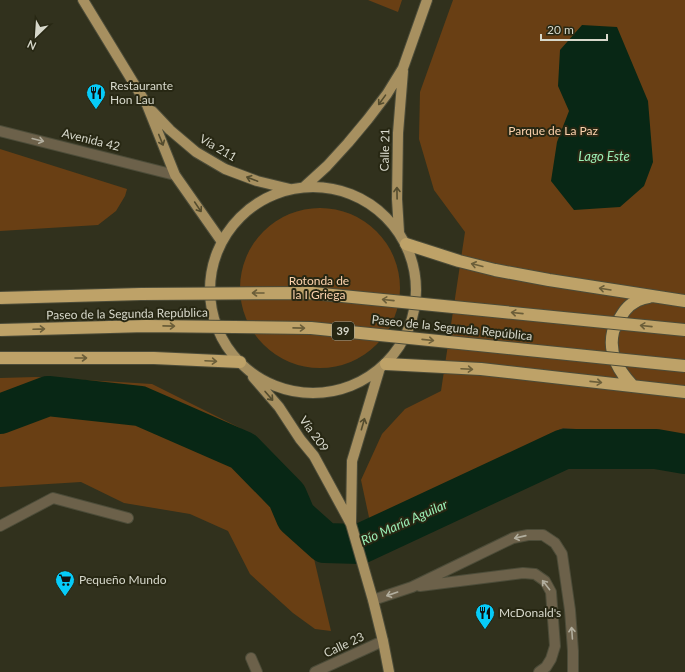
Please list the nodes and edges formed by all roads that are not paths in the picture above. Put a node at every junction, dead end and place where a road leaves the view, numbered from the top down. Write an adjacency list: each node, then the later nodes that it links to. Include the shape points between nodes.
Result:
1 (83, 0): 4 (main road, Vía 211)
2 (427, 0): 3 (main road, Calle 21)
3 (403, 68): 7 (main road, Calle 21, one-way to 7, via 368,119 327,166); 9 (main road, Calle 21, one-way to 3, via 398,133)
4 (147, 105): 6 (main road, Vía 211, one-way to 6); 8 (main road, Vía 211, one-way to 4, via 257,182 226,169 196,152 170,130)
5 (0, 131): 6 (street, Avenida 42, one-way to 6)
6 (176, 175): 10 (main road, Vía 211, one-way to 10)
7 (304, 187): 8 (main road); 9 (main road, via 347,192 367,202 385,216)
8 (290, 189): 10 (main road, via 262,200 245,213)
9 (399, 232): 11 (main road)
10 (222, 242): 18 (main road, via 211,273 210,297 215,321 225,343)
11 (406, 244): 12 (highway, one-way to 11, via 495,270); 20 (main road, via 416,275 416,308 405,338)
12 (651, 296): 14 (highway); 21 (highway, via 630,305 613,331 613,356 621,373)
13 (0, 298): 16 (highway, Paseo de la Segunda República, one-way to 13, bridge, via 312,292)
14 (685, 301)
15 (0, 330): 19 (highway, Paseo de la Segunda República / 39, one-way to 19, bridge, via 146,326 311,328)
16 (685, 330)
17 (0, 358): 18 (highway, one-way to 18, via 154,358)
18 (242, 364): 20 (main road, via 264,380 286,390 310,393 335,391 358,383); 24 (main road, Vía 209, one-way to 24, via 314,456)
19 (685, 366)
20 (382, 368): 21 (highway, one-way to 21, via 481,369); 24 (main road, Vía 209, one-way to 20, via 352,461)
21 (632, 385): 22 (highway)
22 (685, 392)
23 (128, 518): 25 (street, via 53,498)
24 (351, 524): 27 (main road, Vía 209)
25 (0, 526)
26 (412, 587): 27 (street, one-way to 27); 33 (street, one-way to 26, via 551,659 555,646 551,592 545,581 535,574 523,573); 34 (street, one-way to 26, via 570,610 562,554 555,543 543,535 513,538)
27 (372, 600): 28 (main road, Vía 209)
28 (383, 641): 31 (street, Calle 23); 32 (main road, Vía 209)
29 (251, 658): 30 (street)
30 (257, 672)
31 (315, 672)
32 (389, 672)
33 (539, 672)
34 (572, 672)

